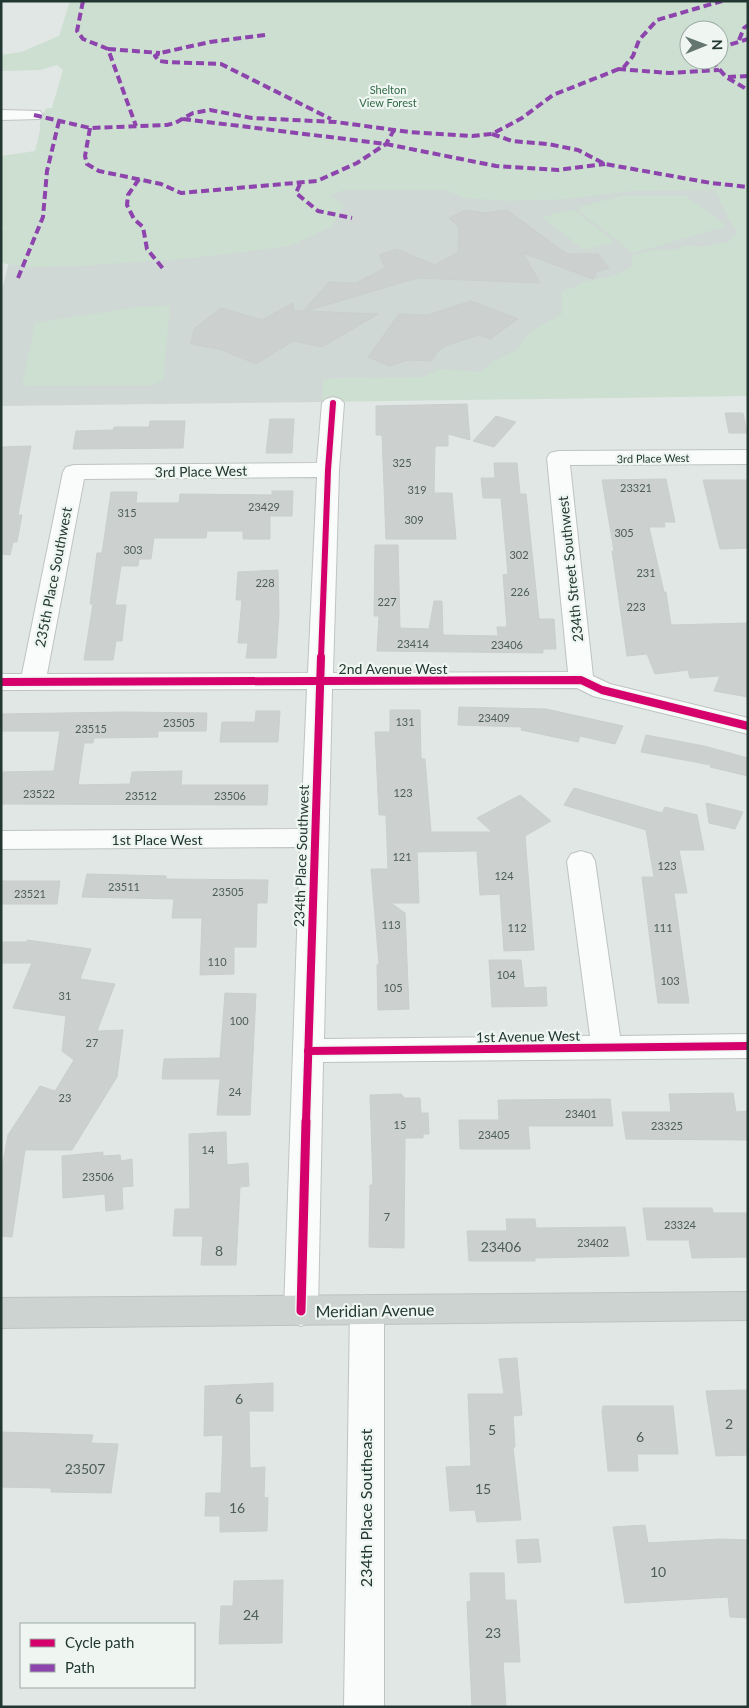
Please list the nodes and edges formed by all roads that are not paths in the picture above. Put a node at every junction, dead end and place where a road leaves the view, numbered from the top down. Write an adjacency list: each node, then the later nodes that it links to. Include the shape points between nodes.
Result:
1 (1, 115): 2 (street)
2 (34, 115)
3 (333, 403): 6 (street, 234th Place Southwest)
4 (748, 457): 5 (street, 3rd Place West)
5 (558, 458): 9 (street, 234th Street Southwest)
6 (328, 470): 7 (street, 3rd Place West); 8 (street, 234th Place Southwest)
7 (74, 472): 10 (street, 235th Place Southwest)
8 (320, 680): 9 (street, 2nd Avenue West); 10 (street, 2nd Avenue West); 13 (street, 234th Place Southwest)
9 (582, 680): 12 (street, 2nd Avenue West, via 602,690)
10 (33, 681): 11 (street, 2nd Avenue West)
11 (1, 682)
12 (748, 726)
13 (314, 838): 14 (street, 1st Place West); 18 (street, 234th Place Southwest)
14 (1, 840)
15 (581, 862): 17 (street)
16 (748, 1046): 17 (street, 1st Avenue West)
17 (607, 1047): 18 (street, 1st Avenue West)
18 (308, 1051): 21 (street, 234th Place Southwest)
19 (748, 1306): 20 (main road, Meridian Avenue)
20 (367, 1310): 21 (main road, Meridian Avenue); 23 (street, 234th Place Southeast)
21 (302, 1311): 22 (main road, Meridian Avenue)
22 (1, 1313)
23 (364, 1707)

